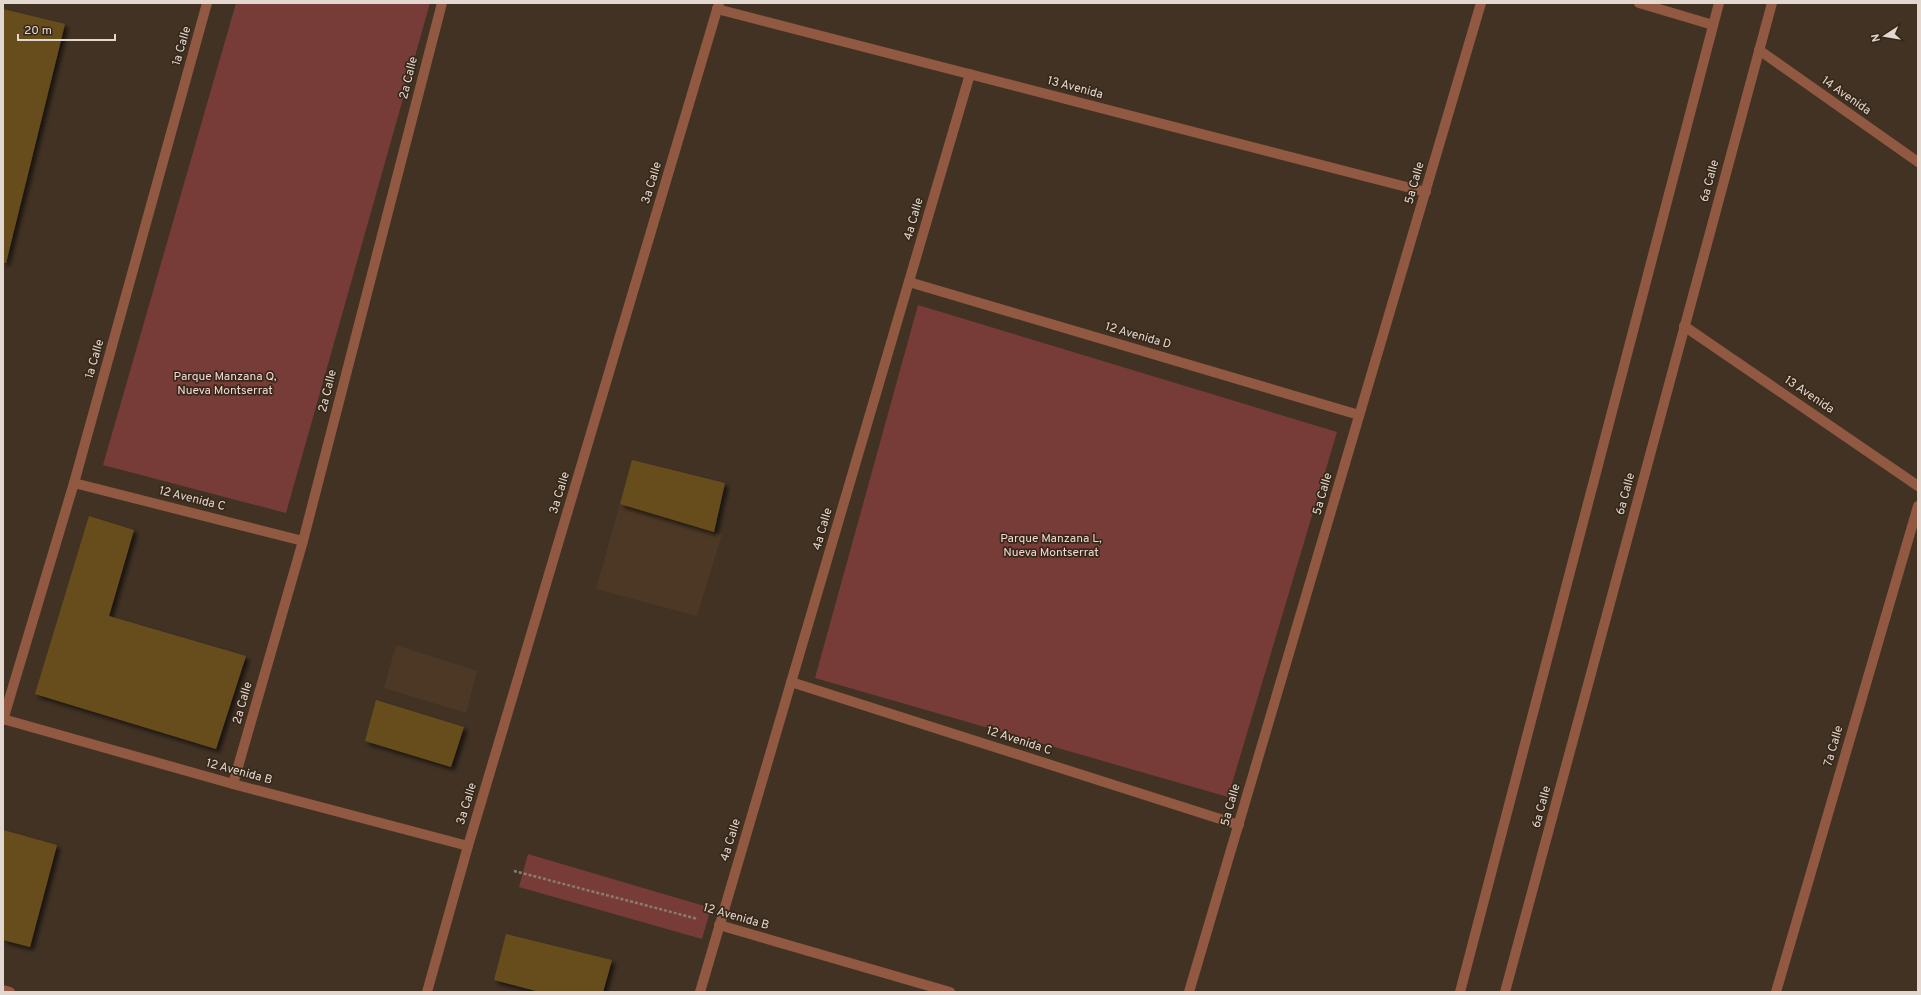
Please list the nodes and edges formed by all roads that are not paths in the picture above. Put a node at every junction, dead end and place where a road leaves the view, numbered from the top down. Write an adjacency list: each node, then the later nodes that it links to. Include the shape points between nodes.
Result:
1 (208, 3): 16 (street, 1a Calle)
2 (442, 3): 19 (street, 2a Calle)
3 (1481, 3): 12 (street, 5a Calle)
4 (1639, 3): 8 (street)
5 (1719, 3): 8 (street)
6 (1772, 3): 9 (street, 6a Calle)
7 (718, 6): 10 (street, 13 Avenida); 24 (street, 3a Calle)
8 (1713, 25): 32 (street)
9 (1759, 50): 11 (street, 14 Avenida); 14 (street, 6a Calle)
10 (970, 74): 12 (street, 13 Avenida); 13 (street, 4a Calle)
11 (1918, 162)
12 (1426, 192): 15 (street, 5a Calle)
13 (909, 282): 15 (street, 12 Avenida D); 20 (street, 4a Calle)
14 (1684, 326): 17 (street, 13 Avenida); 33 (street, 6a Calle)
15 (1359, 415): 23 (street, 5a Calle)
16 (74, 484): 19 (street, 12 Avenida C); 21 (street, 1a Calle)
17 (1918, 486)
18 (1918, 506): 34 (street, 7a Calle)
19 (303, 541): 22 (street, 2a Calle)
20 (791, 682): 23 (street, 12 Avenida C); 25 (street, 4a Calle)
21 (3, 719): 22 (street, 12 Avenida B)
22 (233, 784): 24 (street, 12 Avenida B)
23 (1239, 825): 31 (street, 5a Calle)
24 (468, 846): 28 (street, 3a Calle)
25 (719, 925): 29 (street, 4a Calle); 30 (street, 12 Avenida B)
26 (3, 990): 27 (street)
27 (10, 992)
28 (427, 992)
29 (700, 992)
30 (950, 992)
31 (1189, 992)
32 (1460, 992)
33 (1505, 992)
34 (1776, 992)

